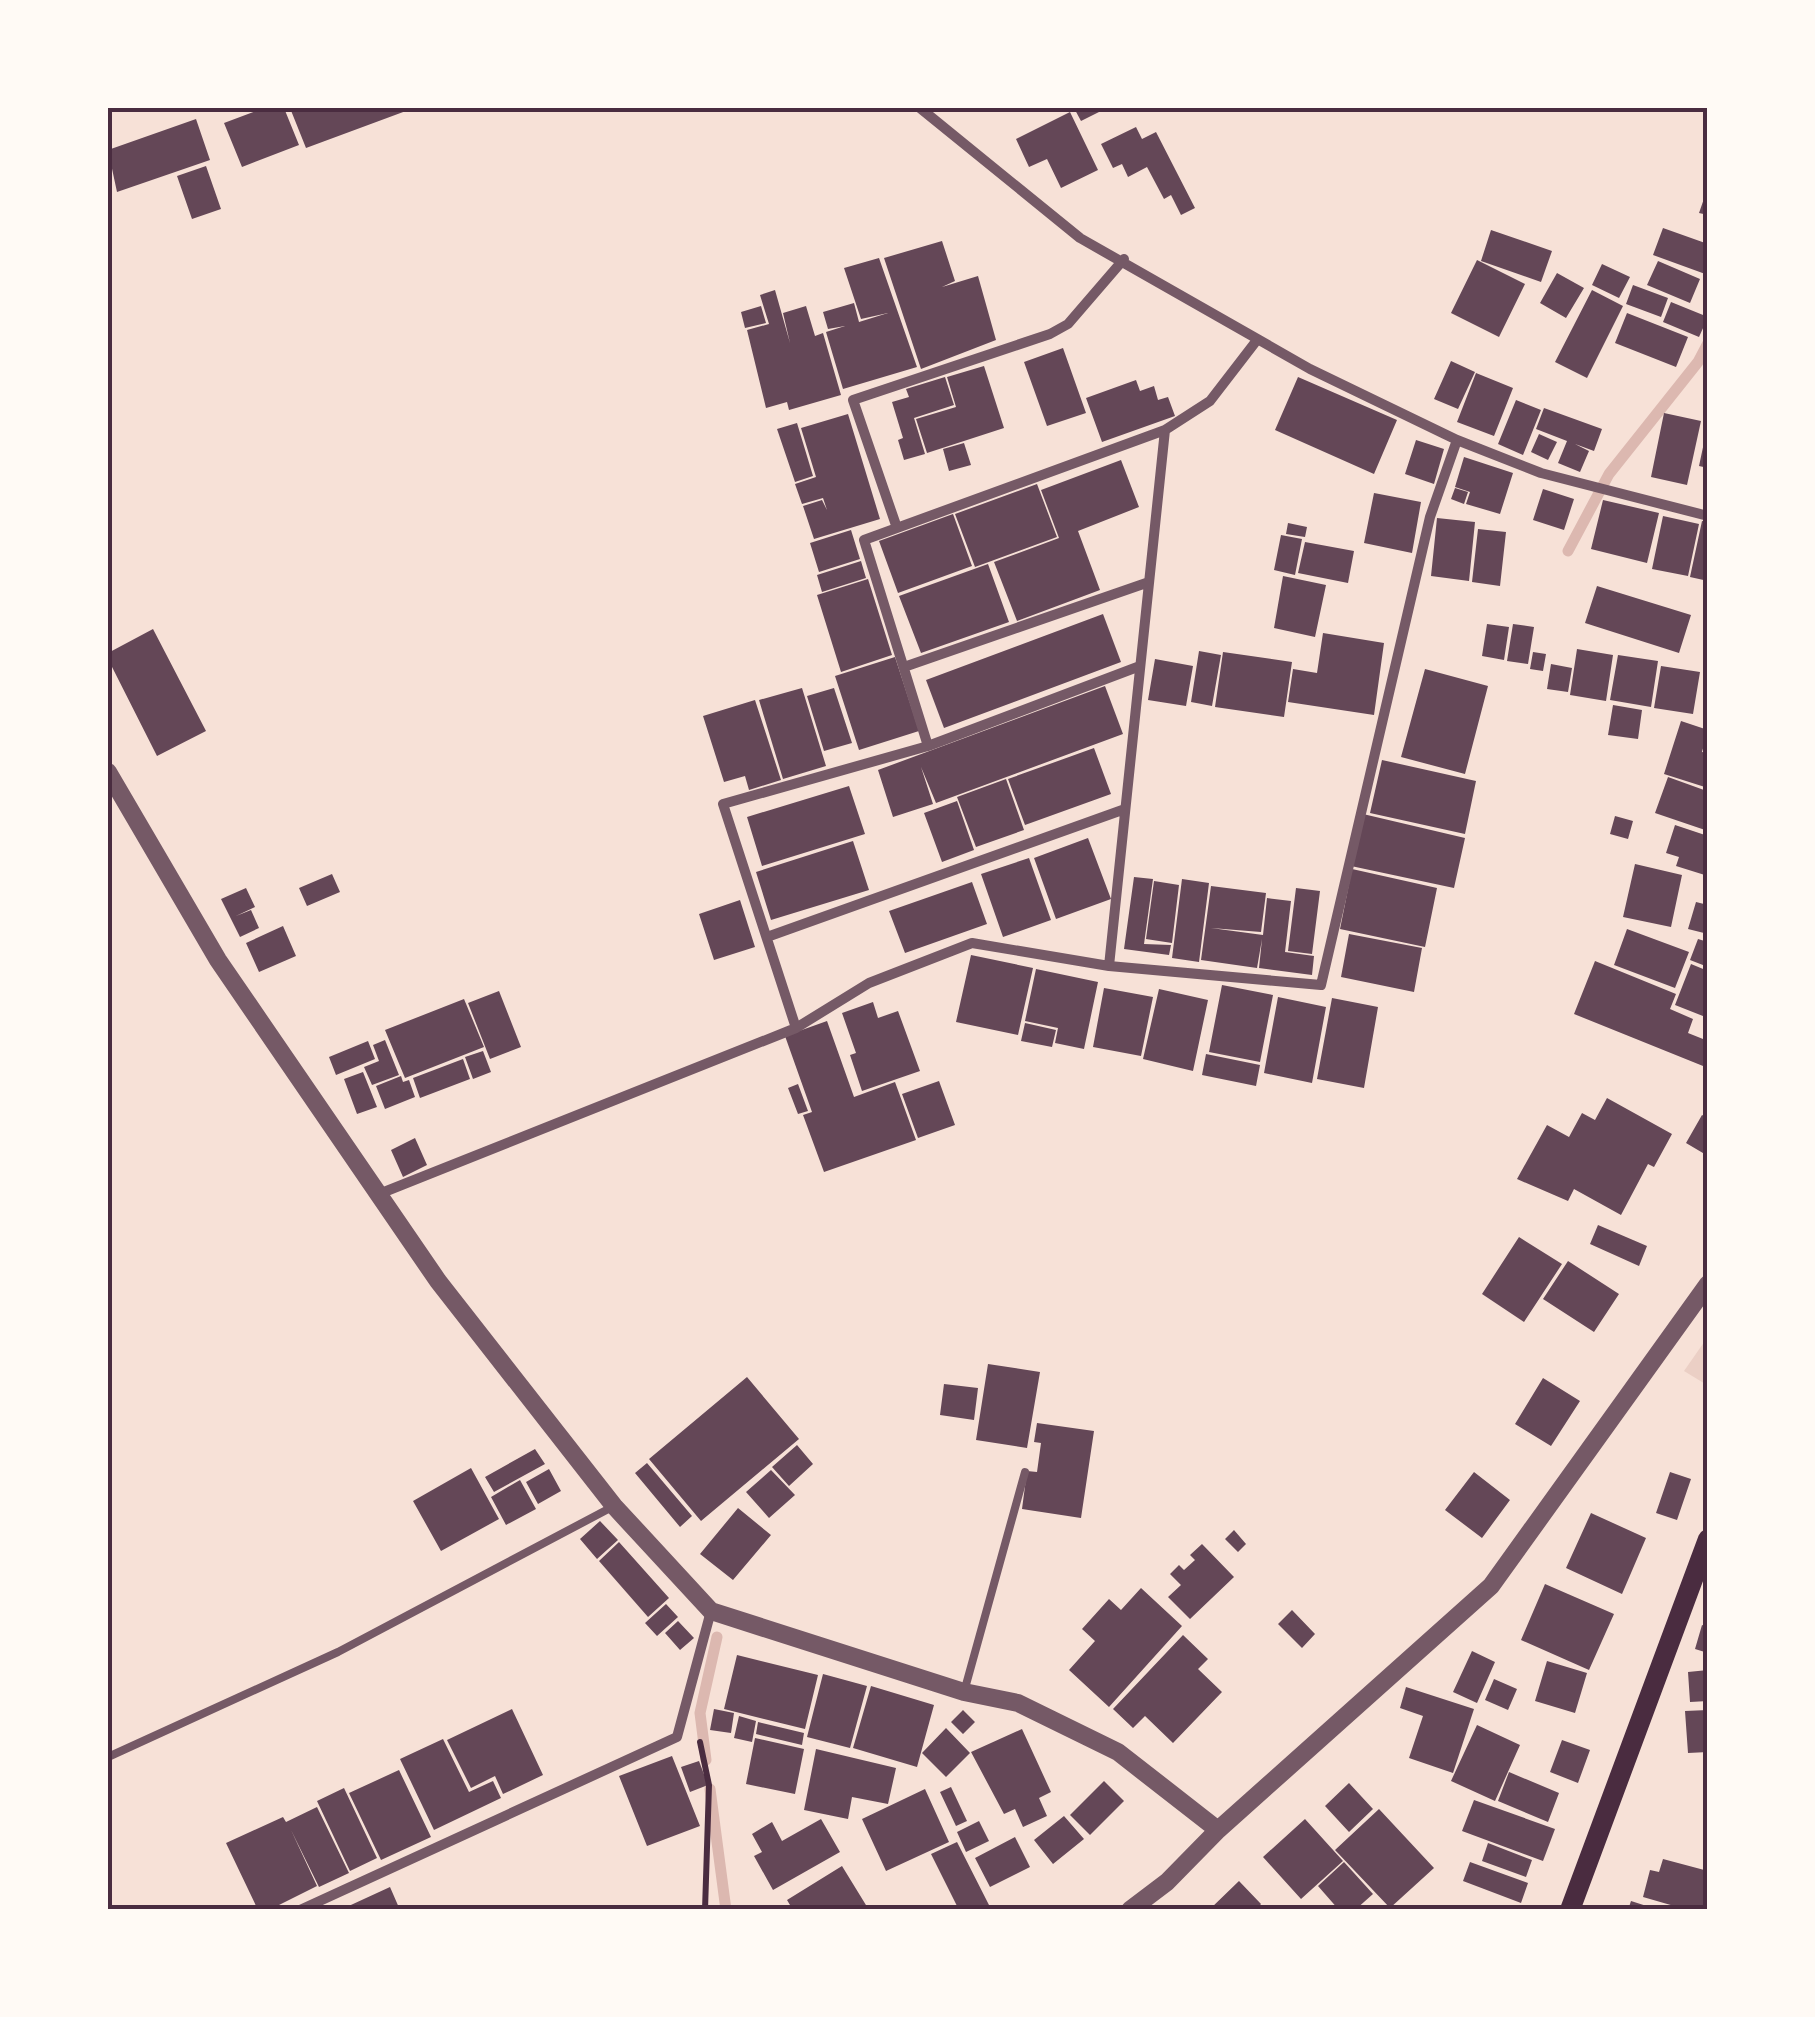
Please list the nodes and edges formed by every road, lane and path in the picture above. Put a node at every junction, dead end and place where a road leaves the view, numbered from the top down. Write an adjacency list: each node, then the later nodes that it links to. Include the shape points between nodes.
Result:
1 (920, 108): 2 (street, via 1080,238)
2 (1124, 260): 3 (street); 7 (street, via 1075,317 1050,334 854,400)
3 (1258, 340): 4 (street, via 1210,402); 5 (street)
4 (1165, 430): 7 (street); 8 (street)
5 (1457, 440): 6 (street, via 1596,489); 15 (street, via 1430,517 1320,985)
6 (1708, 516)
7 (896, 528): 10 (street, via 864,540)
8 (1149, 582): 9 (street); 10 (street)
9 (1140, 666): 11 (street); 13 (street)
10 (904, 667): 11 (street)
11 (928, 746): 14 (street, via 723,804)
12 (108, 772): 17 (street, via 218,960)
13 (1125, 809): 14 (street); 15 (street)
14 (767, 936): 16 (street)
15 (1108, 966): 16 (street, via 972,944 870,983)
16 (796, 1028): 17 (street)
17 (378, 1195): 20 (street)
18 (1708, 1284): 26 (street, via 1491,1586)
19 (1025, 1472): 24 (lane)
20 (614, 1506): 22 (street); 25 (lane, via 338,1652)
21 (1708, 1539): 30 (main road)
22 (711, 1610): 23 (street); 24 (street)
23 (690, 1688): 27 (street, via 676,1736); 28 (path, via 708,1785)
24 (964, 1692): 26 (street, via 1018,1702 1118,1752)
25 (108, 1758)
26 (1218, 1830): 29 (street)
27 (300, 1910)
28 (705, 1910)
29 (1130, 1910)
30 (1570, 1910)

